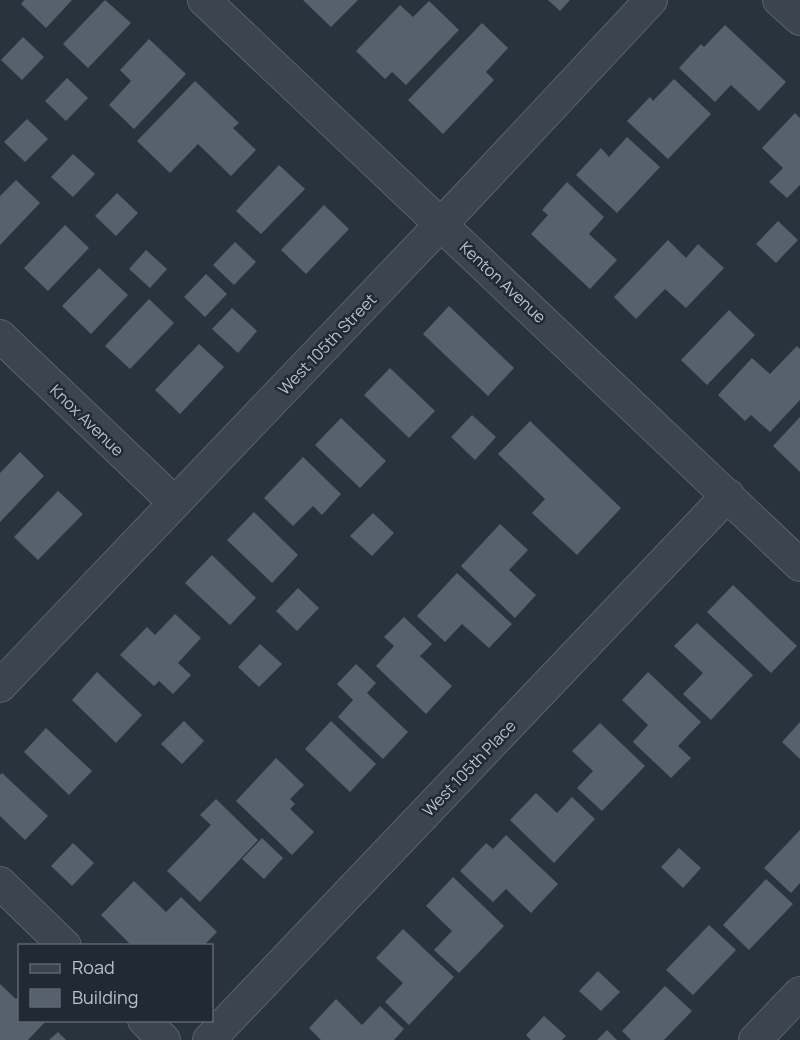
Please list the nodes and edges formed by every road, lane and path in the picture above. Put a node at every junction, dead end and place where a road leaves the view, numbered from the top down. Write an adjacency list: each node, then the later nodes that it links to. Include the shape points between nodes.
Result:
1 (204, 0): 5 (street, Kenton Avenue)
2 (651, 0): 5 (street, West 105th Street)
3 (780, 0): 4 (street)
4 (800, 20)
5 (441, 224): 7 (street, Kenton Avenue); 8 (street, West 105th Street)
6 (0, 336): 8 (street, Knox Avenue)
7 (728, 495): 9 (street, Kenton Avenue); 16 (street, West 105th Place)
8 (175, 503): 10 (street, West 105th Street)
9 (800, 565)
10 (0, 686)
11 (0, 883): 12 (street)
12 (64, 944)
13 (800, 993): 17 (street)
14 (146, 1022): 15 (street)
15 (164, 1040)
16 (209, 1040)
17 (755, 1040)

